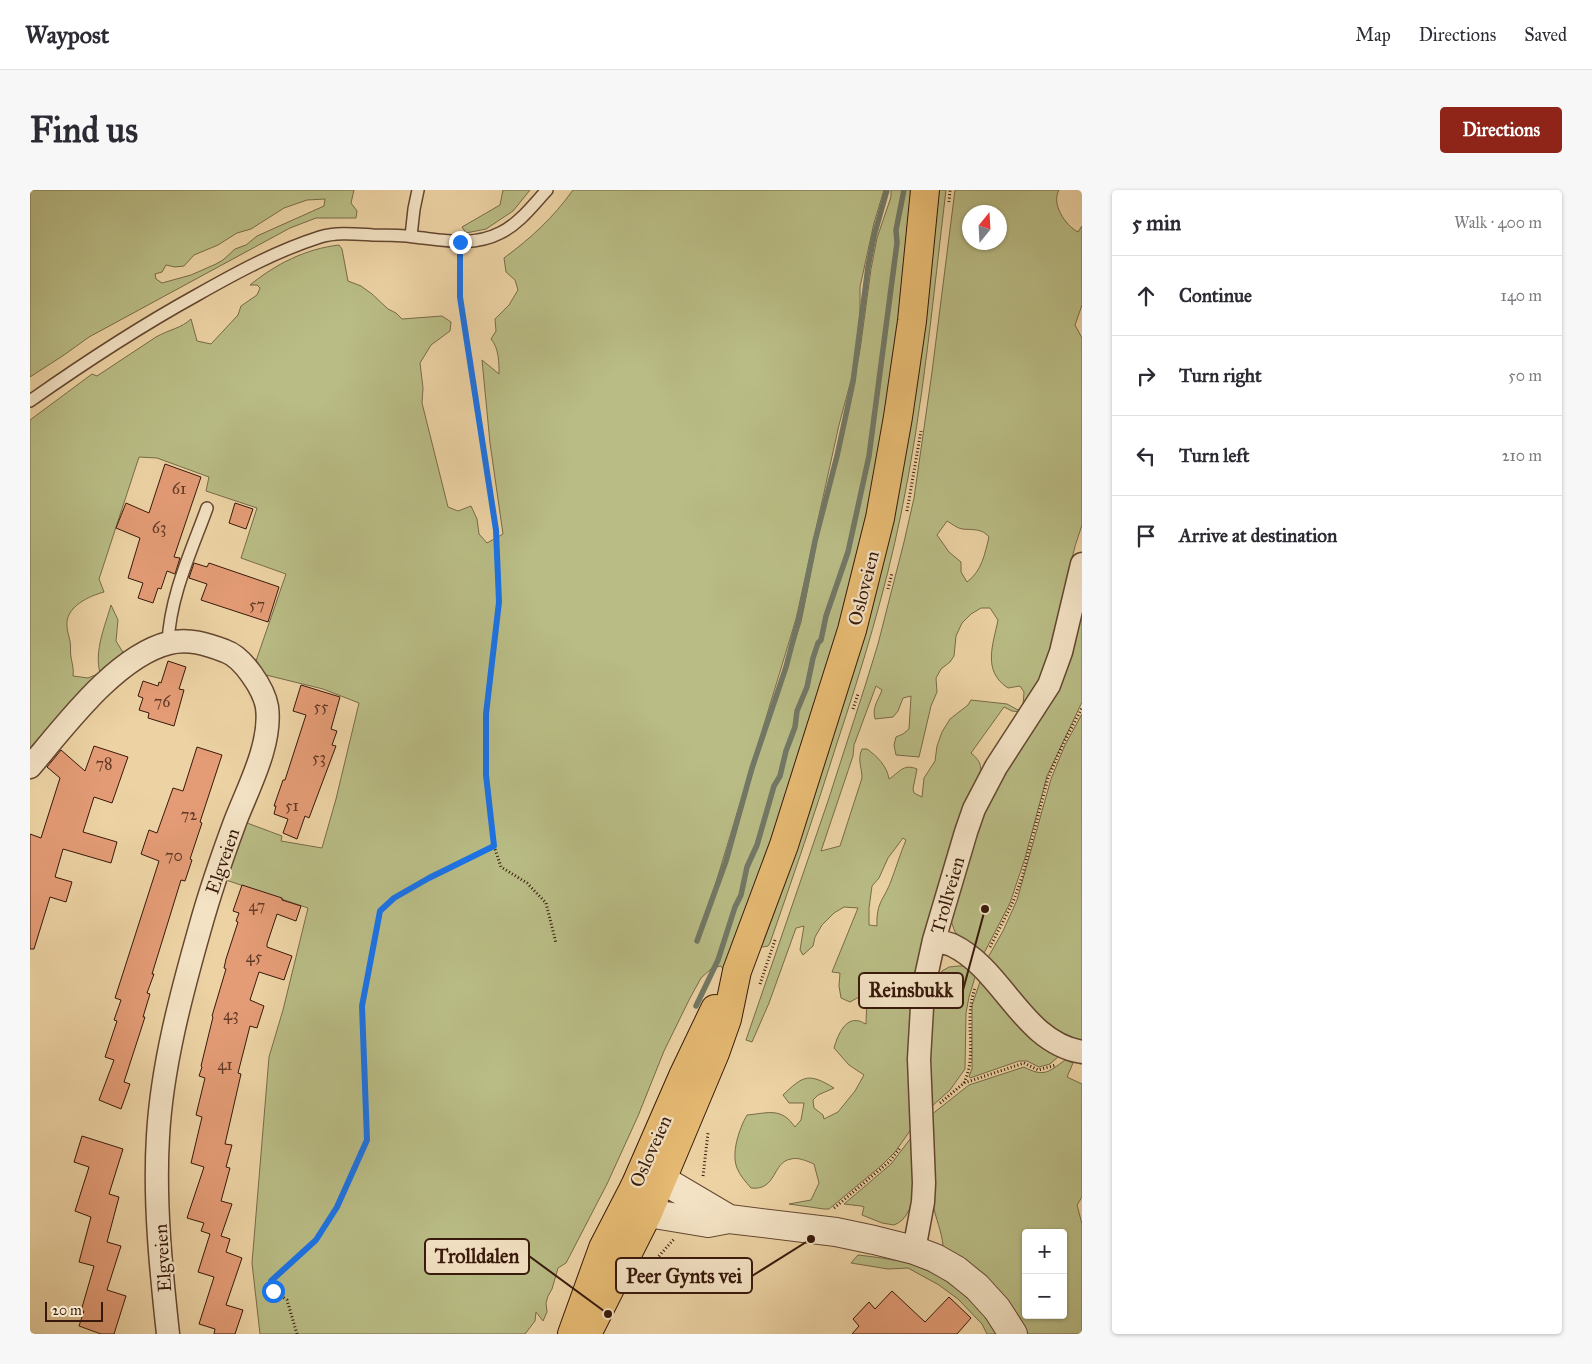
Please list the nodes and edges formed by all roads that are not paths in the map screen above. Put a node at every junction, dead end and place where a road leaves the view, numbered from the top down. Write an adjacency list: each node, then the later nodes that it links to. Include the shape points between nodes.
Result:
1 (418, 190): 4 (lane)
2 (547, 190): 4 (lane, via 514,224 485,240 460,242)
3 (926, 190): 11 (main road, Osloveien, via 912,322 880,518 852,630 820,734 784,845)
4 (411, 236): 5 (lane, via 335,234 282,251 168,310)
5 (30, 401)
6 (207, 508): 8 (lane, via 177,590 169,622)
7 (1082, 564): 10 (street, Trollveien, via 1061,652 1049,685 996,767 974,808)
8 (168, 643): 9 (street, Elgveien, via 127,664 88,700); 18 (street, Elgveien, via 201,642 230,652 244,665 261,690 267,705 268,726 200,929 164,1083 158,1137 158,1204)
9 (30, 767)
10 (934, 940): 12 (street, via 968,954 1032,1024 1060,1046); 17 (street, Trollveien, via 923,990 919,1059 924,1183)
11 (737, 971): 13 (main road, Osloveien, via 727,1019 715,1053); 14 (main road, Osloveien, via 712,1012)
12 (1082, 1052)
13 (663, 1180): 14 (street); 15 (main road, Osloveien); 16 (street)
14 (635, 1186): 15 (street); 19 (main road, Osloveien, via 603,1248)
15 (648, 1213): 16 (street, via 708,1223); 20 (main road, Osloveien)
16 (729, 1219): 17 (street, via 836,1232)
17 (914, 1250): 21 (street, via 956,1270 977,1287)
18 (168, 1334)
19 (572, 1334)
20 (587, 1334)
21 (1013, 1334)

